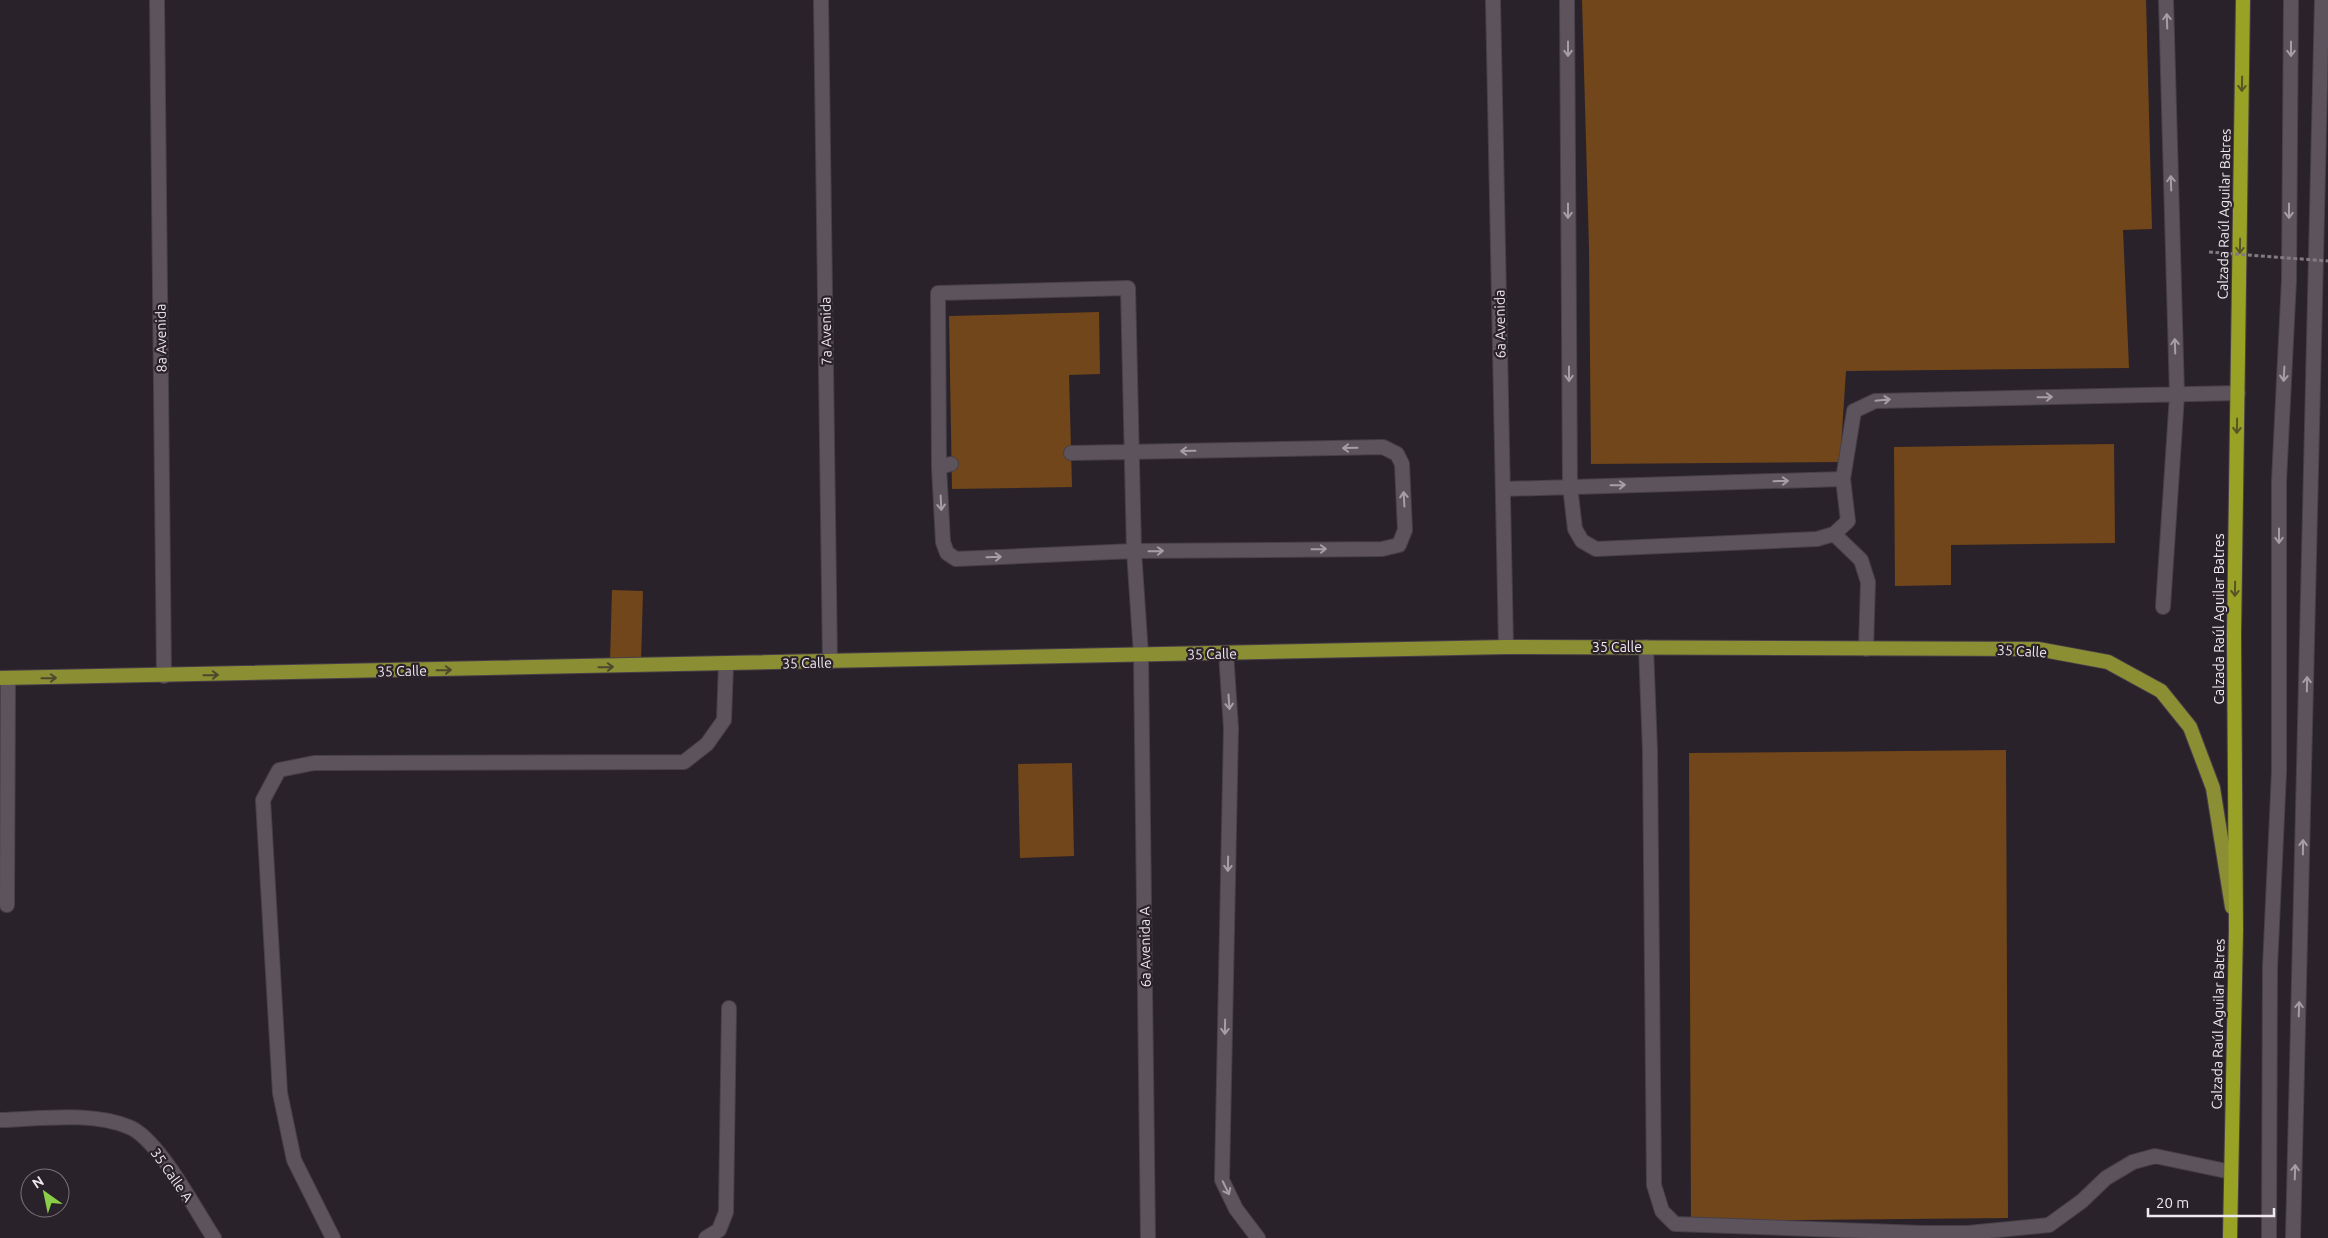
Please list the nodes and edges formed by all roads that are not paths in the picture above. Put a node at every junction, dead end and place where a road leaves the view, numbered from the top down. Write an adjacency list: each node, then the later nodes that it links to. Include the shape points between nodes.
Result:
1 (157, 0): 26 (street, 8a Avenida)
2 (822, 0): 24 (street, 7a Avenida)
3 (1493, 0): 15 (street, 6a Avenida)
4 (1567, 0): 14 (street, one-way to 14)
5 (2166, 0): 10 (street, one-way to 5)
6 (2243, 0): 9 (highway, Calzada Raúl Aguilar Batres, one-way to 9)
7 (2291, 0): 39 (street, one-way to 39, via 2289,280 2279,481 2279,772 2270,967)
8 (2322, 0): 40 (street, one-way to 8)
9 (2238, 393): 10 (street); 29 (highway, Calzada Raúl Aguilar Batres, one-way to 29, via 2234,636)
10 (2177, 394): 13 (street, one-way to 10, via 1854,411 1875,401); 18 (street)
11 (1132, 452): 12 (street); 17 (street, 6a Avenida A); 17 (street, one-way to 11, via 1382,549 1399,545 1405,530 1402,464 1398,454 1383,447); 17 (street, 6a Avenida A, one-way to 17, via 1128,288 938,293 945,466 943,542 947,553 956,559)
12 (1071, 453)
13 (1844, 479): 14 (street, one-way to 13); 16 (street, via 1848,521)
14 (1570, 486): 15 (street); 16 (street, via 1576,529 1582,542 1596,549 1817,539)
15 (1503, 488): 19 (street, 6a Avenida)
16 (1834, 534): 21 (street, via 1861,560 1868,582)
17 (1134, 551): 23 (street, 6a Avenida A)
18 (2163, 607)
19 (1506, 647): 20 (main road, 35 Calle); 22 (main road, 35 Calle)
20 (1646, 648): 21 (main road, 35 Calle); 32 (street, via 1654,1185 1662,1211 1675,1224 1968,1233 2049,1225 2106,1178 2132,1162 2155,1156)
21 (1866, 649): 29 (main road, 35 Calle, via 2038,649 2108,662 2161,691 2190,727 2213,788)
22 (1226, 653): 23 (main road, 35 Calle); 37 (street, one-way to 37, via 1230,728 1222,1180 1236,1209)
23 (1141, 655): 24 (main road, 35 Calle); 36 (street, 6a Avenida A)
24 (830, 662): 25 (main road, 35 Calle)
25 (726, 664): 26 (main road, 35 Calle, one-way to 25); 34 (street, via 724,720 707,744 684,762 314,763 279,770 263,800 280,1093 294,1160)
26 (164, 676): 27 (main road, 35 Calle, one-way to 26)
27 (4, 678): 28 (street)
28 (7, 905)
29 (2236, 929): 32 (highway, Calzada Raúl Aguilar Batres)
30 (729, 1008): 35 (street, via 726,1212 718,1230)
31 (0, 1120): 33 (street, 35 Calle A, via 97,1118 131,1127 156,1150)
32 (2231, 1172): 38 (highway, Calzada Raúl Aguilar Batres)
33 (214, 1238)
34 (333, 1238)
35 (706, 1238)
36 (1148, 1238)
37 (1258, 1238)
38 (2230, 1238)
39 (2270, 1238)
40 (2293, 1238)

